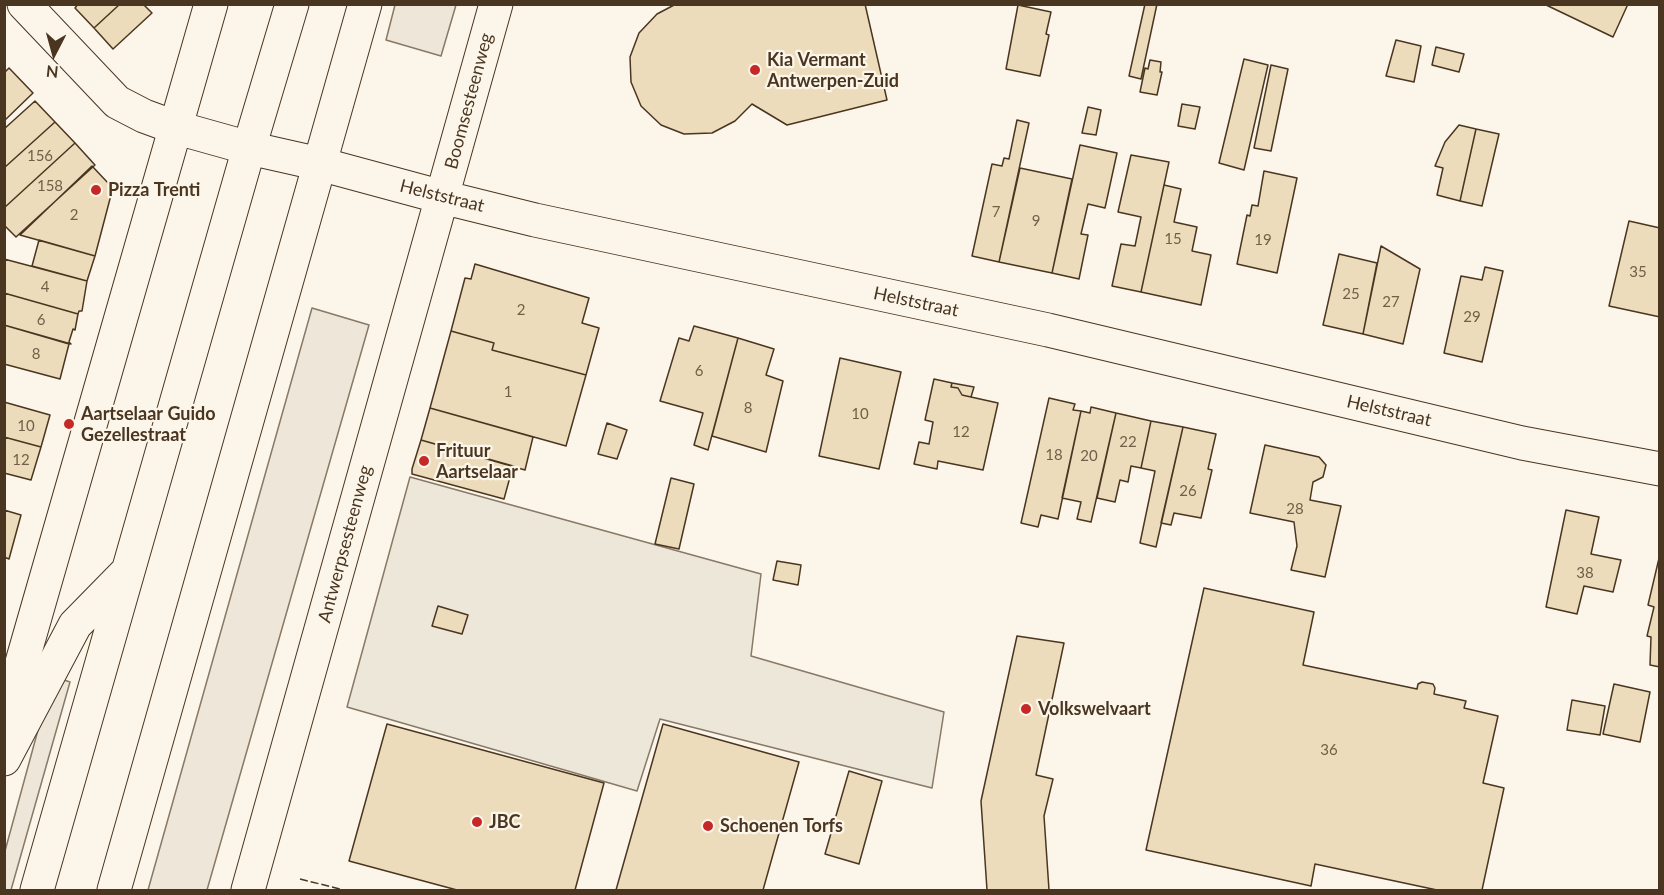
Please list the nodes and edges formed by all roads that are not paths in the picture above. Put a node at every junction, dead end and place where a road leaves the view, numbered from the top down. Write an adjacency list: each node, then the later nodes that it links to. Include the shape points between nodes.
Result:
1 (24, 4): 6 (main road, Helststraat, via 117,102)
2 (211, 4): 6 (main road)
3 (292, 4): 7 (main road)
4 (365, 4): 8 (main road)
5 (496, 4): 9 (main road, Boomsesteenweg)
6 (174, 126): 7 (main road, Helststraat); 12 (main road)
7 (249, 147): 8 (main road, Helststraat); 11 (main road)
8 (320, 164): 9 (main road, Helststraat); 15 (main road)
9 (442, 197): 10 (main road, Helststraat, via 1048,330 1522,443); 16 (main road, Antwerpsesteenweg)
10 (1659, 469)
11 (127, 573): 13 (main road, via 75,625); 14 (main road)
12 (4, 725)
13 (4, 759)
14 (38, 891)
15 (114, 891)
16 (248, 891)

